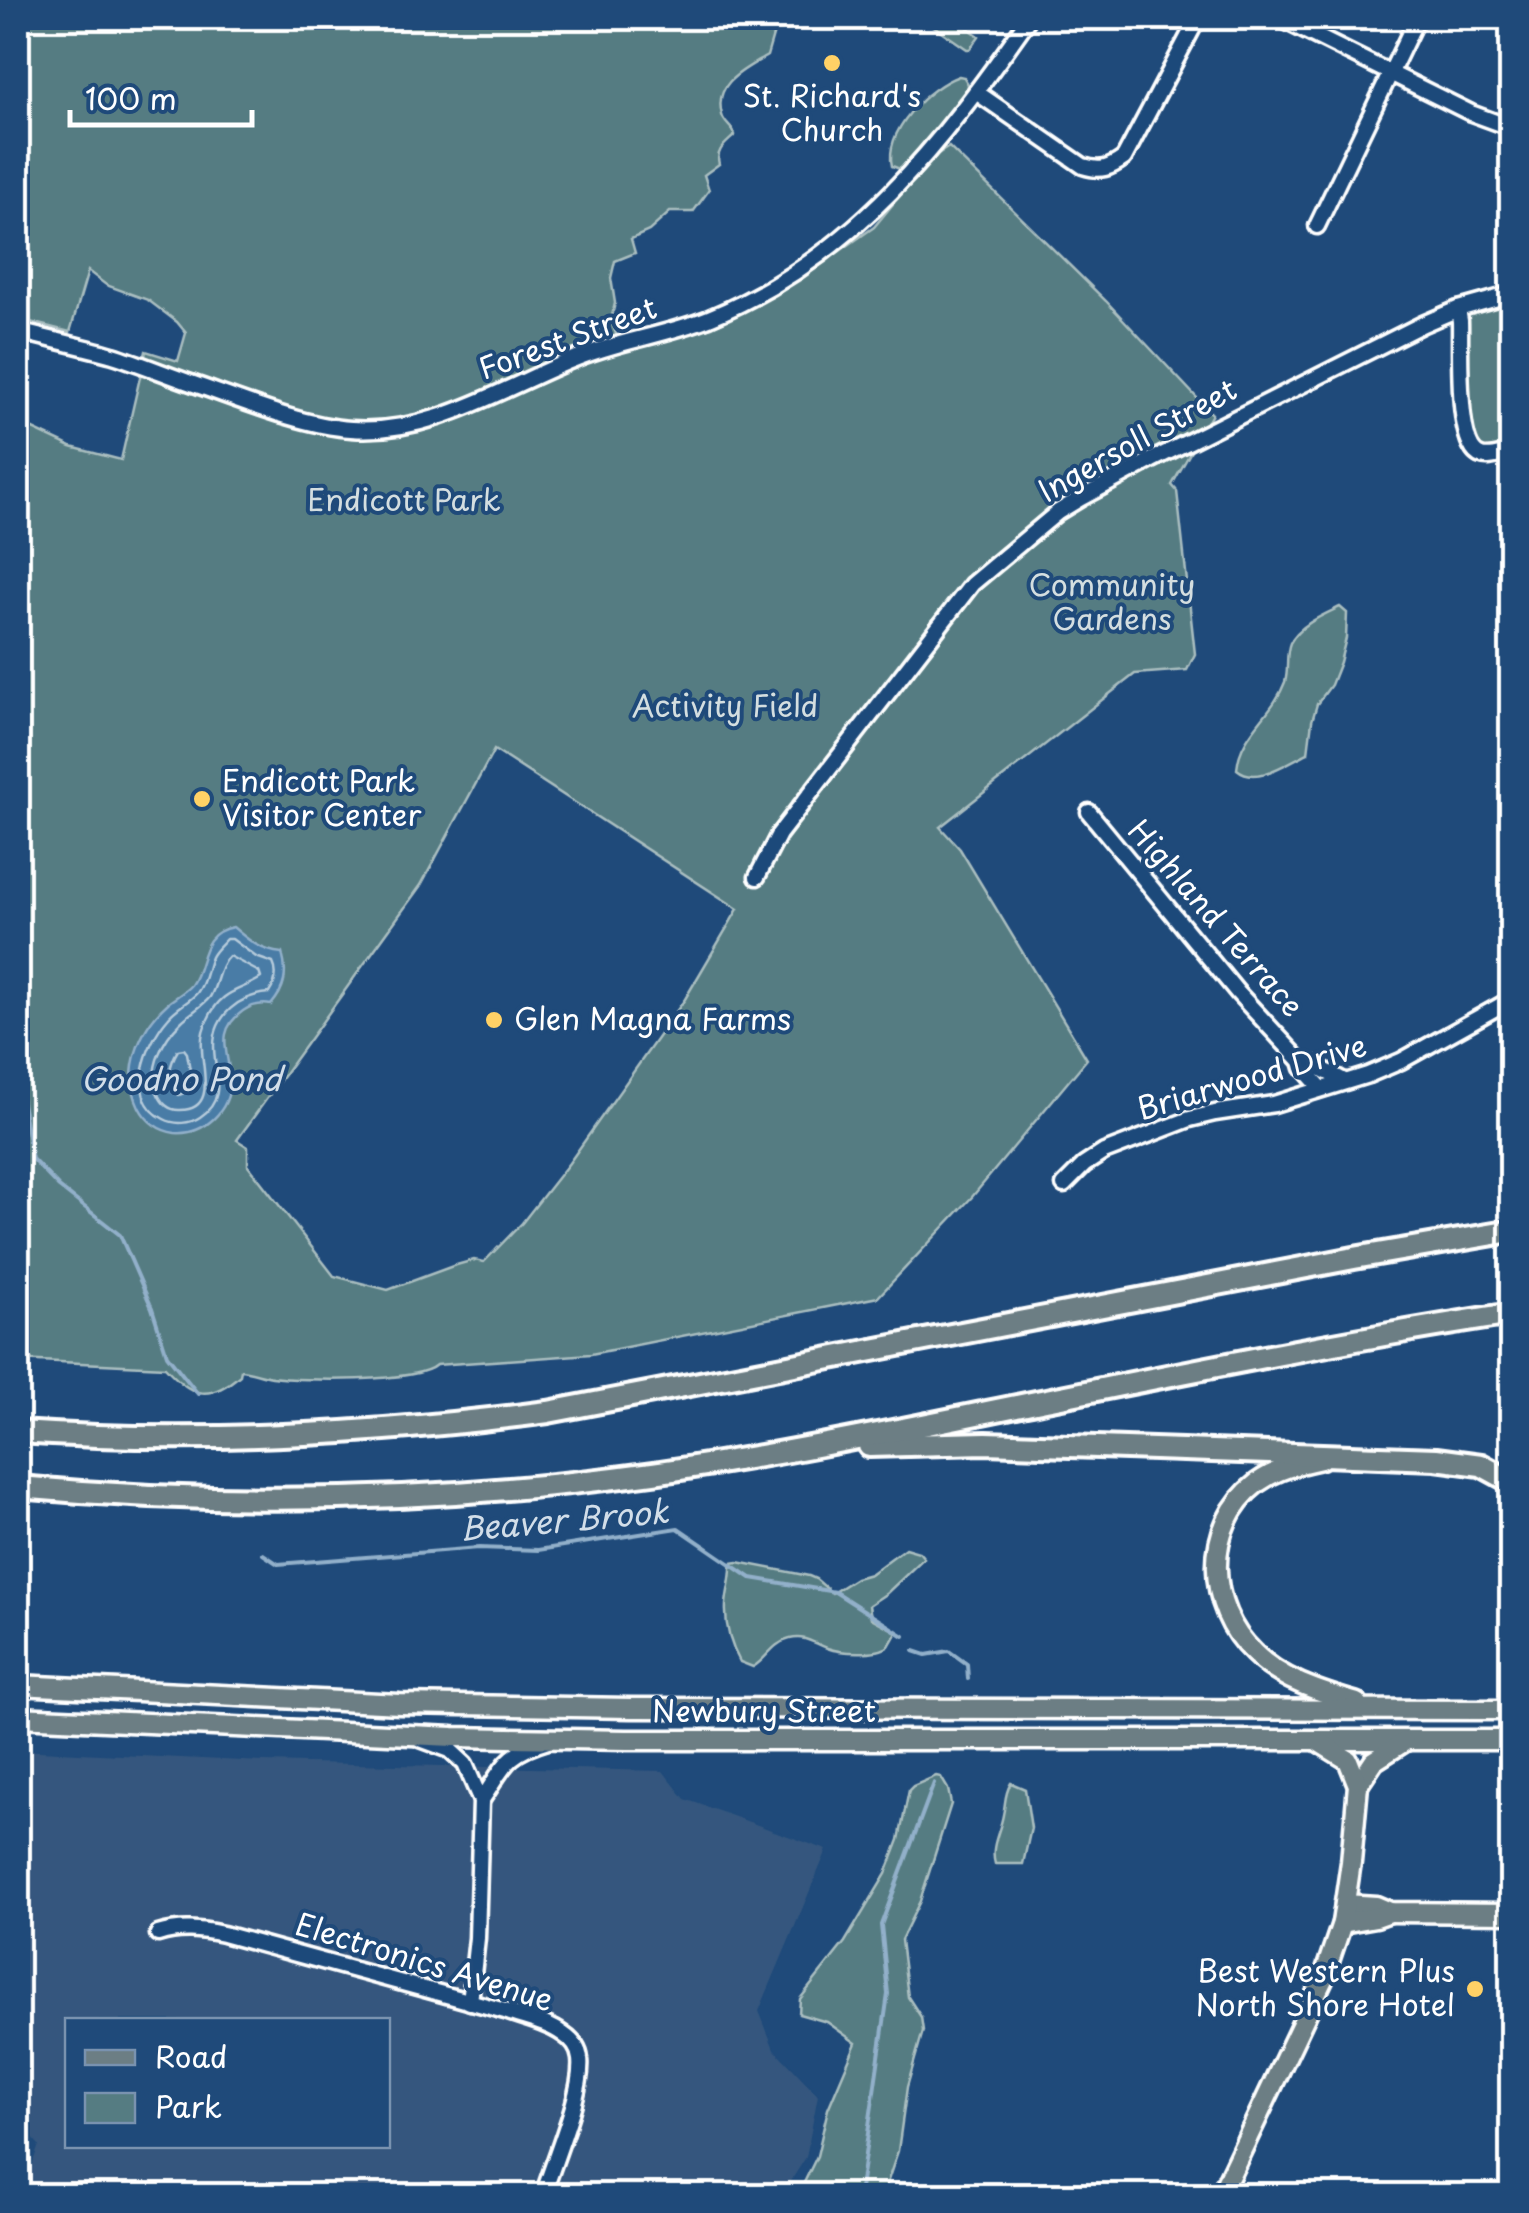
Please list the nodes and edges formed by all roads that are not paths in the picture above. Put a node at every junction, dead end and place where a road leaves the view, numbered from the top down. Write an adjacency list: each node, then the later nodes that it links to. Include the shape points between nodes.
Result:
1 (1029, 18): 6 (street, Forest Street)
2 (1198, 18): 6 (street, via 1124,158 1105,170 1084,166)
3 (1279, 18): 5 (street)
4 (1417, 18): 5 (street)
5 (1390, 73): 7 (street); 8 (street)
6 (976, 92): 11 (street, Forest Street, via 929,154 862,222 786,277 710,317 616,343 420,422 362,430 330,426)
7 (1512, 128)
8 (1317, 226)
9 (1512, 294): 10 (street, Ingersoll Street)
10 (1458, 309): 12 (street, via 1467,438 1484,457); 14 (street, Ingersoll Street, via 1080,498 1037,529 972,584 779,834)
11 (18, 332)
12 (1512, 453)
13 (1088, 812): 16 (street, Highland Terrace)
14 (758, 877)
15 (1512, 999): 17 (street, Briarwood Drive, via 1401,1061)
16 (1301, 1061): 17 (street, Highland Terrace); 18 (street, Highland Terrace)
17 (1344, 1081): 18 (street, Briarwood Drive)
18 (1321, 1088): 19 (street, Briarwood Drive, via 1190,1119 1104,1152)
19 (1064, 1185)
20 (1512, 1231): 22 (highway, via 531,1414 298,1435)
21 (1512, 1314): 23 (highway)
22 (18, 1432)
23 (784, 1451): 24 (highway, via 942,1442); 26 (highway, via 649,1474 332,1499)
24 (1333, 1457): 25 (highway, via 1463,1462); 28 (main road, via 1273,1473 1243,1495 1221,1531 1216,1570 1225,1611 1250,1650 1279,1673)
25 (1512, 1482)
26 (18, 1487)
27 (18, 1685): 28 (main road, Newbury Street, via 400,1704)
28 (1377, 1709): 29 (main road, Newbury Street)
29 (1510, 1710)
30 (18, 1716): 31 (main road, Newbury Street)
31 (410, 1734): 32 (main road, Newbury Street); 37 (street, via 459,1758)
32 (558, 1738): 33 (main road, Newbury Street); 37 (street, via 518,1752)
33 (1314, 1740): 34 (main road, Newbury Street); 36 (main road, via 1348,1760)
34 (1406, 1740): 35 (main road, Newbury Street); 36 (main road, via 1374,1761)
35 (1511, 1740)
36 (1358, 1785): 38 (main road)
37 (481, 1801): 43 (street)
38 (1351, 1862): 39 (main road, via 1362,1890); 41 (main road)
39 (1383, 1909): 40 (main road); 41 (main road)
40 (1507, 1911)
41 (1343, 1914): 45 (main road, via 1323,1979)
42 (158, 1934): 43 (street, Electronics Avenue, via 196,1928 224,1934)
43 (470, 2002): 44 (street, Electronics Avenue, via 548,2026 577,2048 580,2074)
44 (543, 2196)
45 (1220, 2196)

